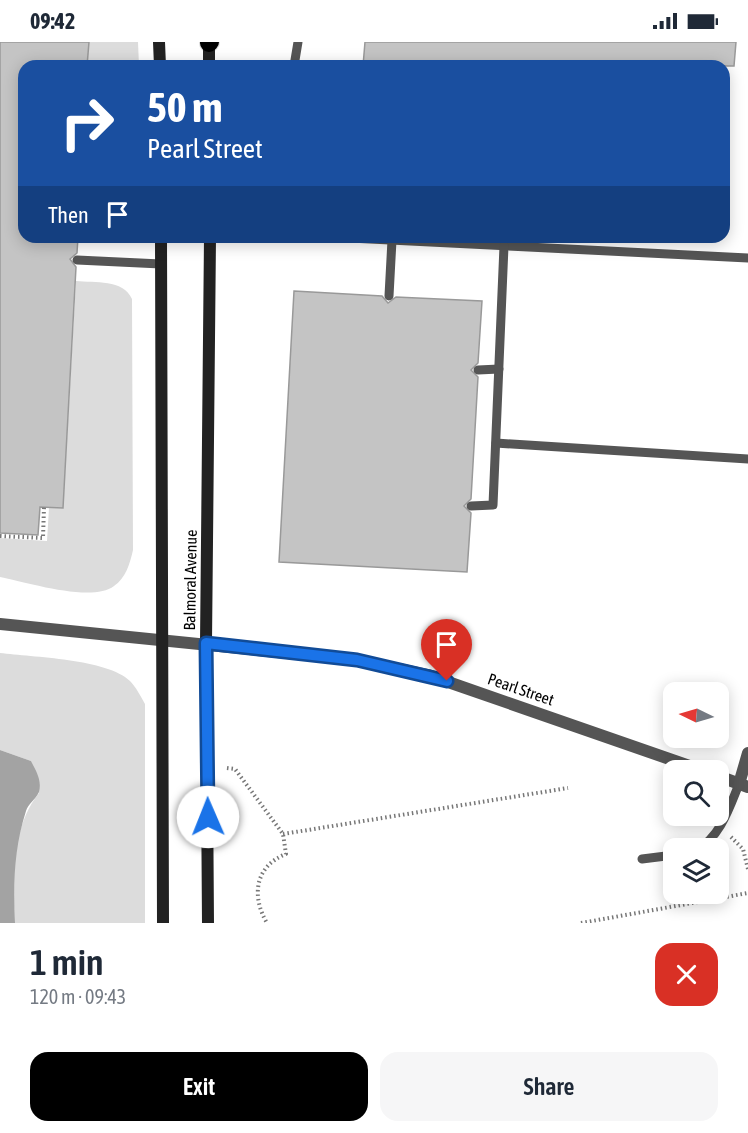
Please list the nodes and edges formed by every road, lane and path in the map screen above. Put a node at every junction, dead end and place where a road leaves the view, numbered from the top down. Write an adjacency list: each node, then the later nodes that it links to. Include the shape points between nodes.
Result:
1 (159, 42): 4 (street)
2 (209, 42): 5 (street)
3 (298, 42): 6 (lane)
4 (160, 60)
5 (208, 60)
6 (295, 60)
7 (161, 243): 14 (street, Balmoral Avenue)
8 (210, 243): 25 (street, Balmoral Avenue)
9 (392, 243): 15 (lane)
10 (448, 243): 11 (lane)
11 (504, 246): 12 (lane); 16 (lane)
12 (748, 258)
13 (77, 260): 14 (lane)
14 (161, 264): 24 (street, Balmoral Avenue)
15 (389, 296)
16 (499, 369): 17 (lane); 18 (lane)
17 (478, 370)
18 (496, 443): 19 (lane); 20 (lane, via 493,505)
19 (748, 459)
20 (471, 506)
21 (45, 507): 22 (path, via 43,538)
22 (0, 536)
23 (0, 624): 24 (street, Pearl Street)
24 (161, 639): 25 (street, Pearl Street); 39 (street, Balmoral Avenue)
25 (206, 643): 27 (street, Pearl Street, via 357,660 428,675); 40 (street, Balmoral Avenue)
26 (748, 753): 30 (street)
27 (672, 760)
28 (227, 768): 34 (path, via 236,769)
29 (729, 780): 30 (street)
30 (744, 785): 32 (lane)
31 (568, 788): 34 (path)
32 (729, 810)
33 (721, 826): 37 (path, via 743,849)
34 (284, 834): 41 (path, via 286,854 268,863 258,881 258,903)
35 (663, 856): 36 (lane)
36 (642, 859)
37 (748, 869)
38 (748, 893): 42 (path)
39 (164, 923)
40 (208, 923)
41 (267, 923)
42 (581, 923)

